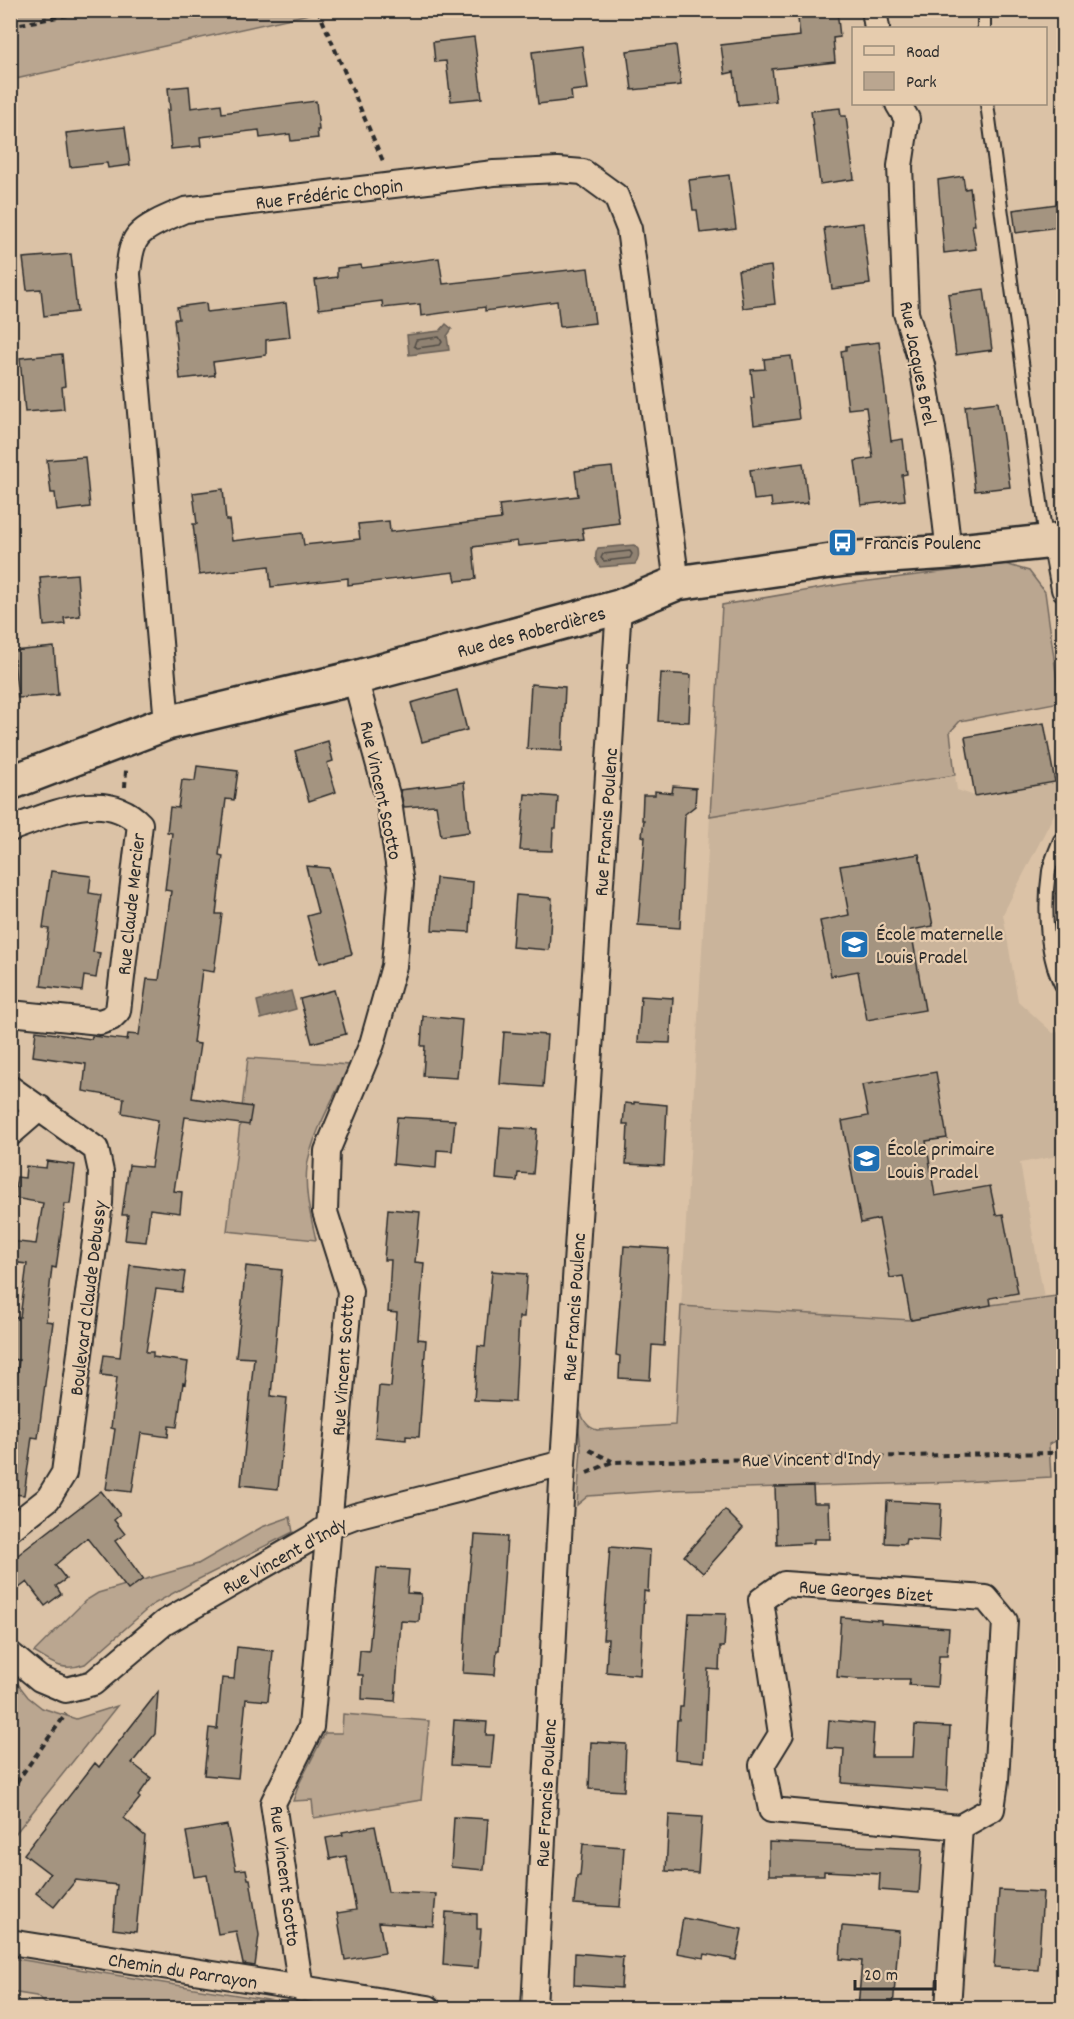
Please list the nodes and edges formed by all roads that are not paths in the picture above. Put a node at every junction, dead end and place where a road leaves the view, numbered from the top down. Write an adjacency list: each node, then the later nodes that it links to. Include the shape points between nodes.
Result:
1 (874, 10): 2 (street)
2 (877, 27)
3 (899, 105): 6 (street, Rue Jacques Brel, via 907,119 900,166 906,313 922,365)
4 (987, 105): 5 (lane)
5 (1055, 541): 6 (street, Rue des Roberdières); 8 (street)
6 (949, 552): 7 (street, Rue des Roberdières, via 845,559)
7 (677, 583): 9 (street, Rue des Roberdières); 11 (street, Rue Frédéric Chopin, via 628,229 616,196 582,172 558,170 494,173 185,210 138,237 128,274)
8 (1064, 589)
9 (619, 607): 10 (street, Rue des Roberdières); 20 (street, Rue Francis Poulenc)
10 (355, 678): 11 (street, Rue des Roberdières); 21 (street, Rue Vincent Scotto, via 389,802 401,884 394,966 372,1044 327,1152 325,1212 350,1291)
11 (166, 723): 12 (street, Rue des Roberdières)
12 (10, 783)
13 (10, 829): 16 (street, Rue Claude Mercier, via 82,805 116,808 140,824 118,1011 99,1022)
14 (1064, 838): 15 (lane, via 1049,870 1048,919 1051,956)
15 (1064, 990)
16 (10, 1013)
17 (10, 1088): 18 (street, Boulevard Claude Debussy)
18 (40, 1108): 19 (street); 22 (street, Boulevard Claude Debussy, via 96,1149 101,1172 100,1203 64,1473 48,1499)
19 (10, 1134)
20 (562, 1473): 21 (street, Rue Vincent d'Indy, via 355,1516); 28 (street, Rue Francis Poulenc)
21 (329, 1526): 23 (street, Rue Vincent d'Indy, via 164,1623 93,1683 66,1690 40,1679); 26 (street, Rue Vincent Scotto, via 311,1727 273,1803)
22 (10, 1529)
23 (15, 1659)
24 (960, 1827): 24 (street, Rue Georges Bizet, via 992,1809 996,1781 1005,1621 986,1598 784,1584 761,1600 781,1734 762,1765 771,1810); 29 (street)
25 (10, 1942): 26 (street, Chemin du Parrayon)
26 (301, 1989): 27 (street, Chemin du Parrayon)
27 (428, 2008)
28 (534, 2008)
29 (948, 2008)

